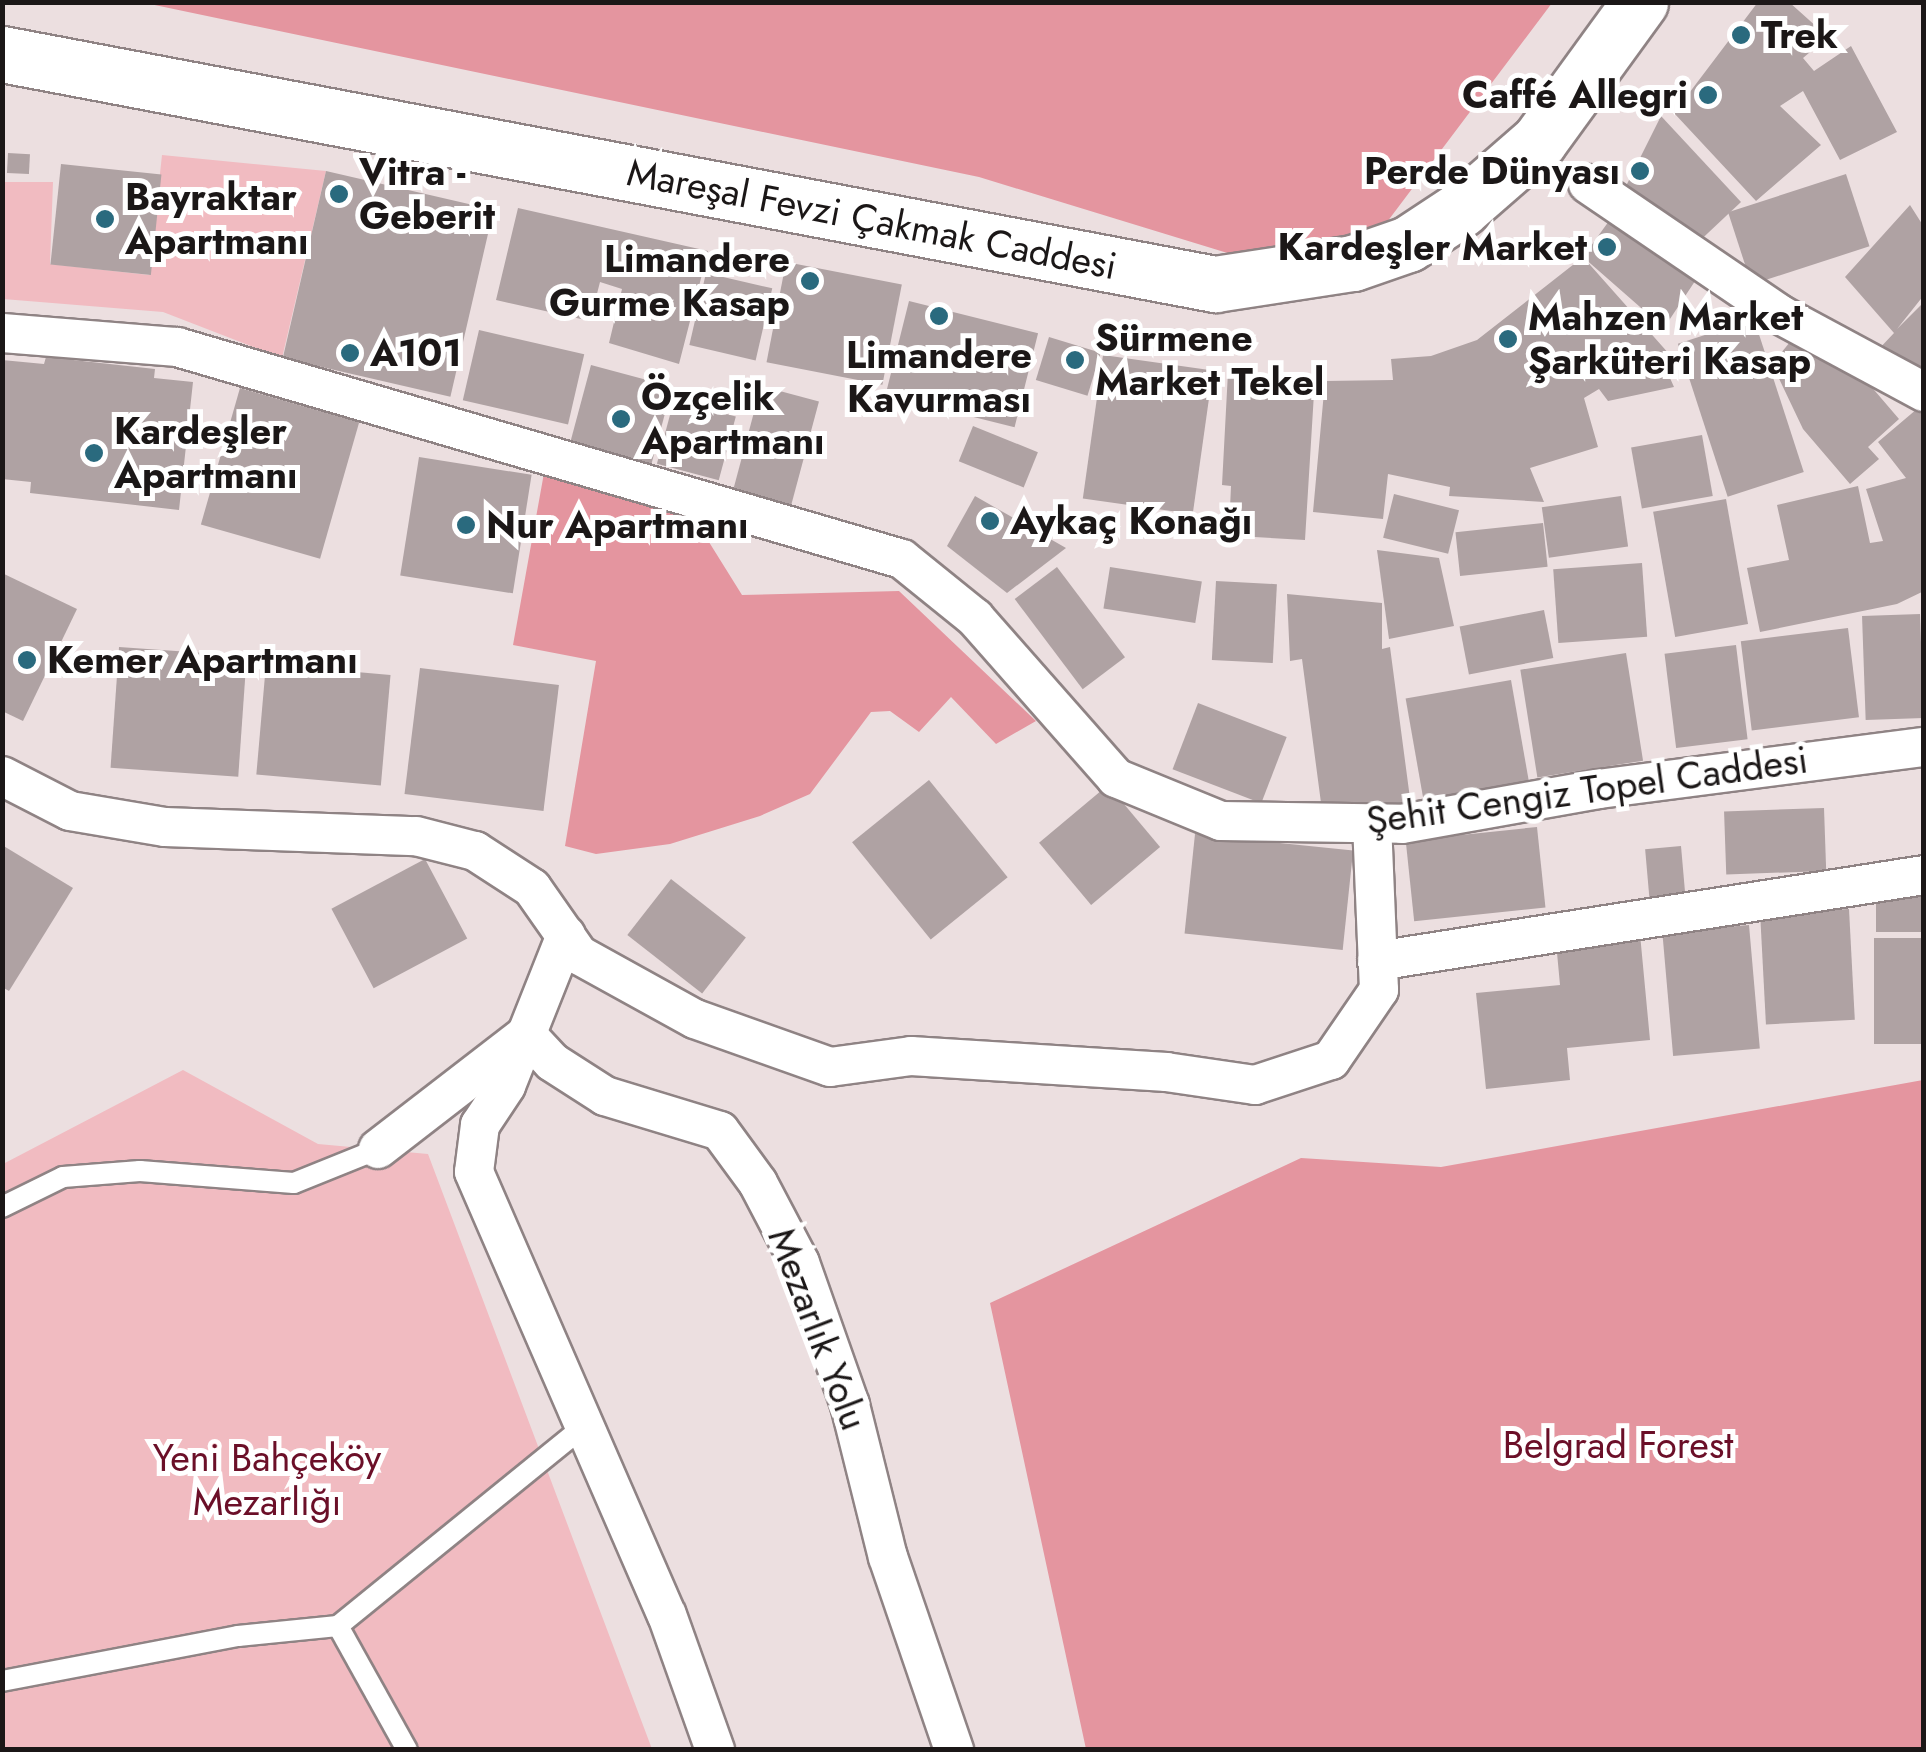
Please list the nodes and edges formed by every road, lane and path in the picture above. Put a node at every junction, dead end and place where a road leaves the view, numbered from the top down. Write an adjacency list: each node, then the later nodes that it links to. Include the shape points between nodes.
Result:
1 (1640, 2): 2 (main road, Mareşal Fevzi Çakmak Caddesi, via 1538,141 1461,209 1408,244 1353,264 1215,284)
2 (2, 54)
3 (1588, 184): 5 (street, via 1779,314)
4 (2, 333): 8 (street, Şehit Cengiz Topel Caddesi, via 177,347 690,503 902,560 976,618 1116,778 1221,820)
5 (1924, 392)
6 (1924, 747): 8 (street, Şehit Cengiz Topel Caddesi)
7 (2, 776): 10 (street, via 70,811 165,827 416,836 475,850 532,888)
8 (1372, 824): 11 (street)
9 (1924, 875): 11 (street)
10 (566, 935): 11 (street, via 580,954 695,1020 830,1067 911,1056 1166,1072 1256,1085 1331,1060 1379,990); 12 (street)
11 (1377, 961)
12 (526, 1034): 13 (street); 15 (street, via 506,1086 480,1125 474,1172); 20 (street, Mezarlık Yolu, via 552,1062 606,1096 720,1131 758,1183 800,1263 850,1405 888,1557)
13 (378, 1150): 14 (lane, via 294,1184 140,1171 63,1177)
14 (2, 1207)
15 (582, 1427): 16 (lane); 19 (street, via 667,1615)
16 (338, 1626): 17 (lane, via 238,1636); 18 (lane)
17 (2, 1681)
18 (407, 1750)
19 (715, 1750)
20 (954, 1750)

